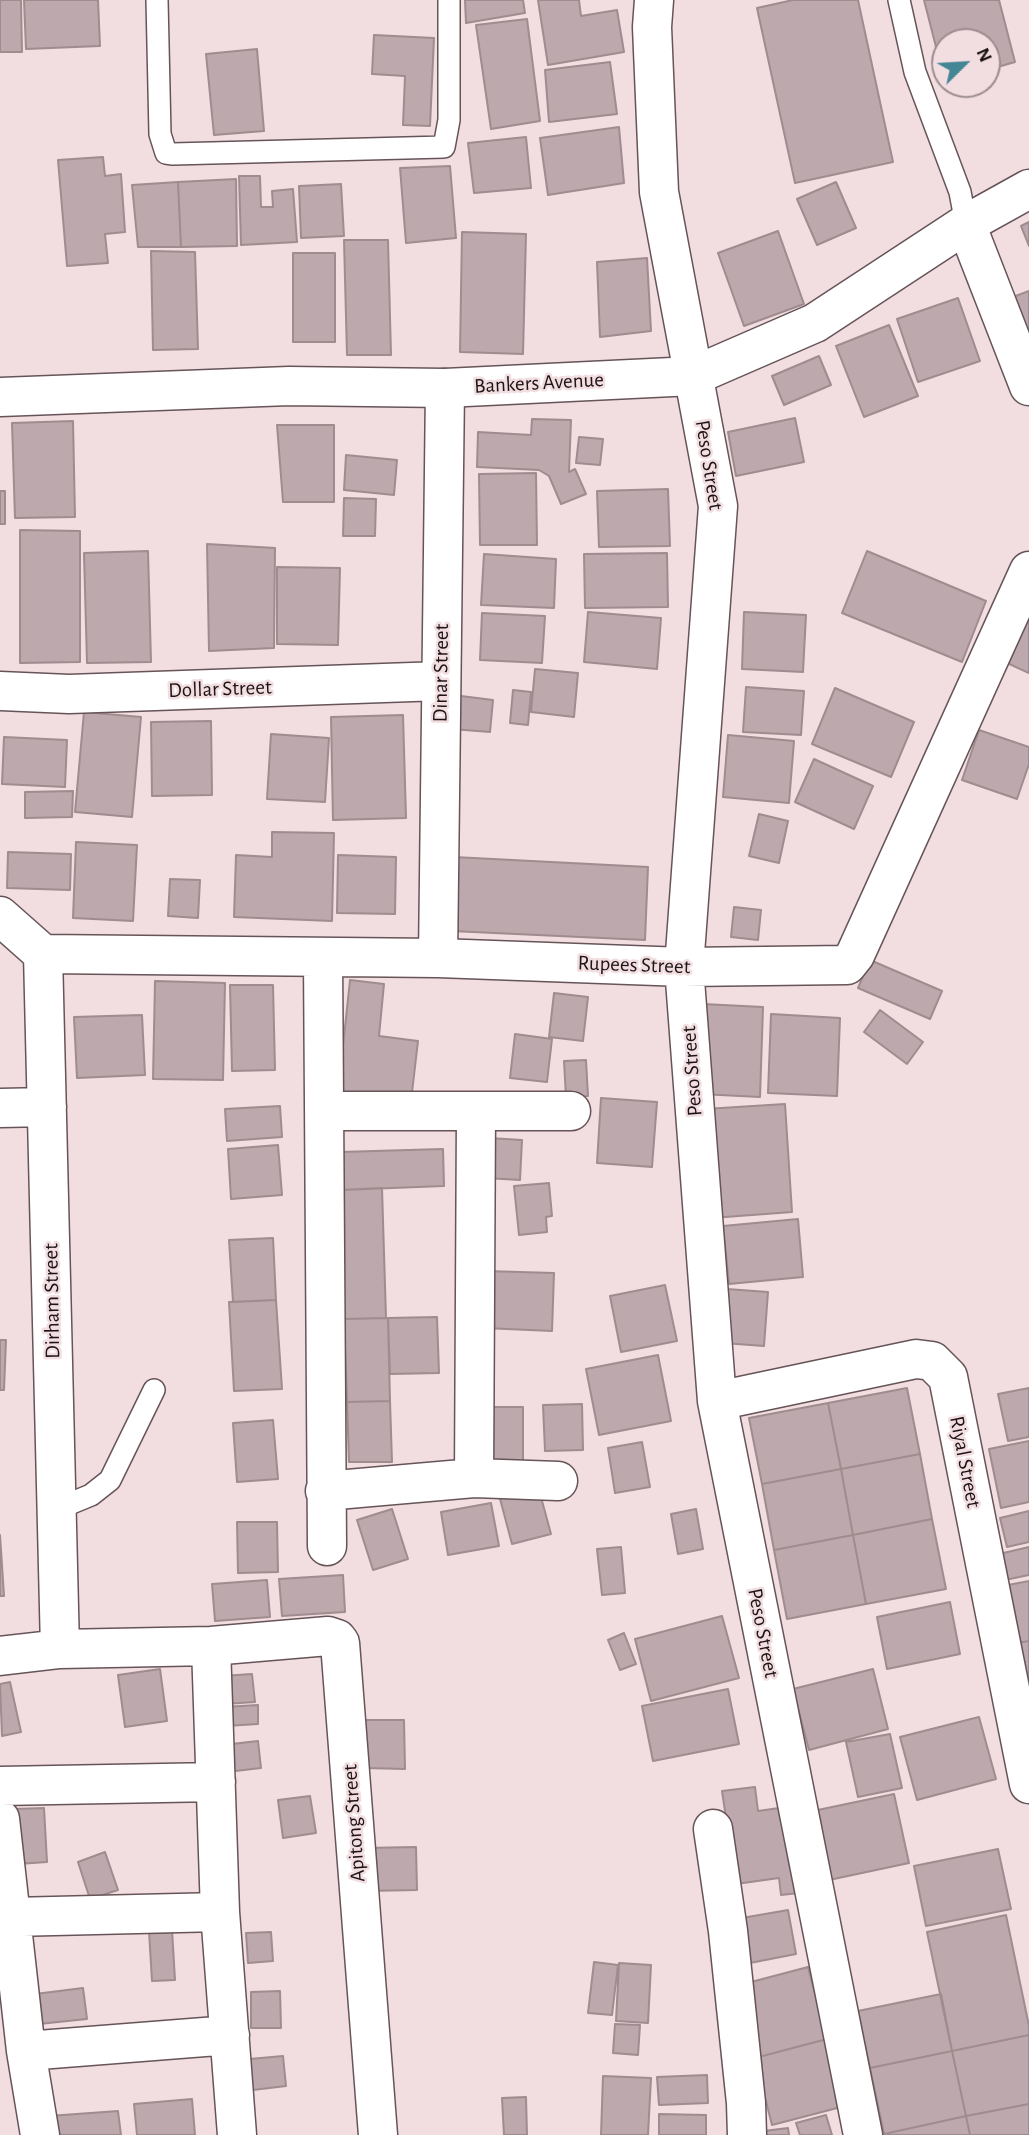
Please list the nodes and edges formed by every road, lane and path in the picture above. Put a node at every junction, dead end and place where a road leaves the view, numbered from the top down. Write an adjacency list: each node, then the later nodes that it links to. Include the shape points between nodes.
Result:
1 (157, 0): 2 (lane, via 159,134 166,153 173,154 444,147 449,120)
2 (449, 0)
3 (654, 0): 7 (street, Peso Street, via 659,192)
4 (899, 0): 6 (lane, via 915,72 960,192)
5 (1029, 189): 6 (street, Bankers Avenue)
6 (966, 224): 7 (street, Bankers Avenue, via 815,323); 8 (street)
7 (693, 376): 9 (street, Bankers Avenue); 18 (street, Peso Street, via 718,506)
8 (1029, 386)
9 (445, 388): 10 (street, Bankers Avenue, via 289,386); 12 (street, Dinar Street)
10 (0, 397)
11 (1029, 571): 18 (street, Rupees Street, via 852,961 842,966)
12 (440, 681): 13 (street, Dollar Street, via 69,694); 17 (street, Dinar Street)
13 (0, 691)
14 (0, 916): 15 (street)
15 (43, 954): 16 (street, Rupees Street); 19 (street, Dirham Street)
16 (323, 957): 17 (street, Rupees Street); 21 (street)
17 (438, 958): 18 (street, Rupees Street)
18 (684, 967): 25 (street, Peso Street)
19 (47, 1107): 20 (street); 29 (street, Dirham Street)
20 (0, 1108)
21 (324, 1111): 22 (street); 28 (street)
22 (476, 1111): 23 (street); 26 (street)
23 (571, 1111)
24 (154, 1390): 29 (lane, via 110,1480 91,1495)
25 (717, 1401): 35 (street, Riyal Street, via 916,1359 932,1361 948,1377); 47 (street, Peso Street)
26 (474, 1478): 27 (street); 28 (street)
27 (558, 1481)
28 (325, 1492): 30 (street)
29 (57, 1509): 32 (street, Dirham Street)
30 (327, 1546)
31 (211, 1646): 32 (street); 34 (street); 45 (street, Apitong Street, via 328,1636 340,1643)
32 (60, 1649): 33 (street)
33 (0, 1656)
34 (216, 1782): 36 (street); 39 (street)
35 (1029, 1784)
36 (0, 1786)
37 (0, 1819): 40 (street)
38 (713, 1829): 46 (street, via 728,1931)
39 (220, 1912): 40 (street); 41 (street)
40 (12, 1917): 42 (street)
41 (230, 2035): 42 (street); 44 (street)
42 (26, 2051): 43 (street)
43 (40, 2135)
44 (237, 2135)
45 (378, 2135)
46 (747, 2135)
47 (863, 2135)

